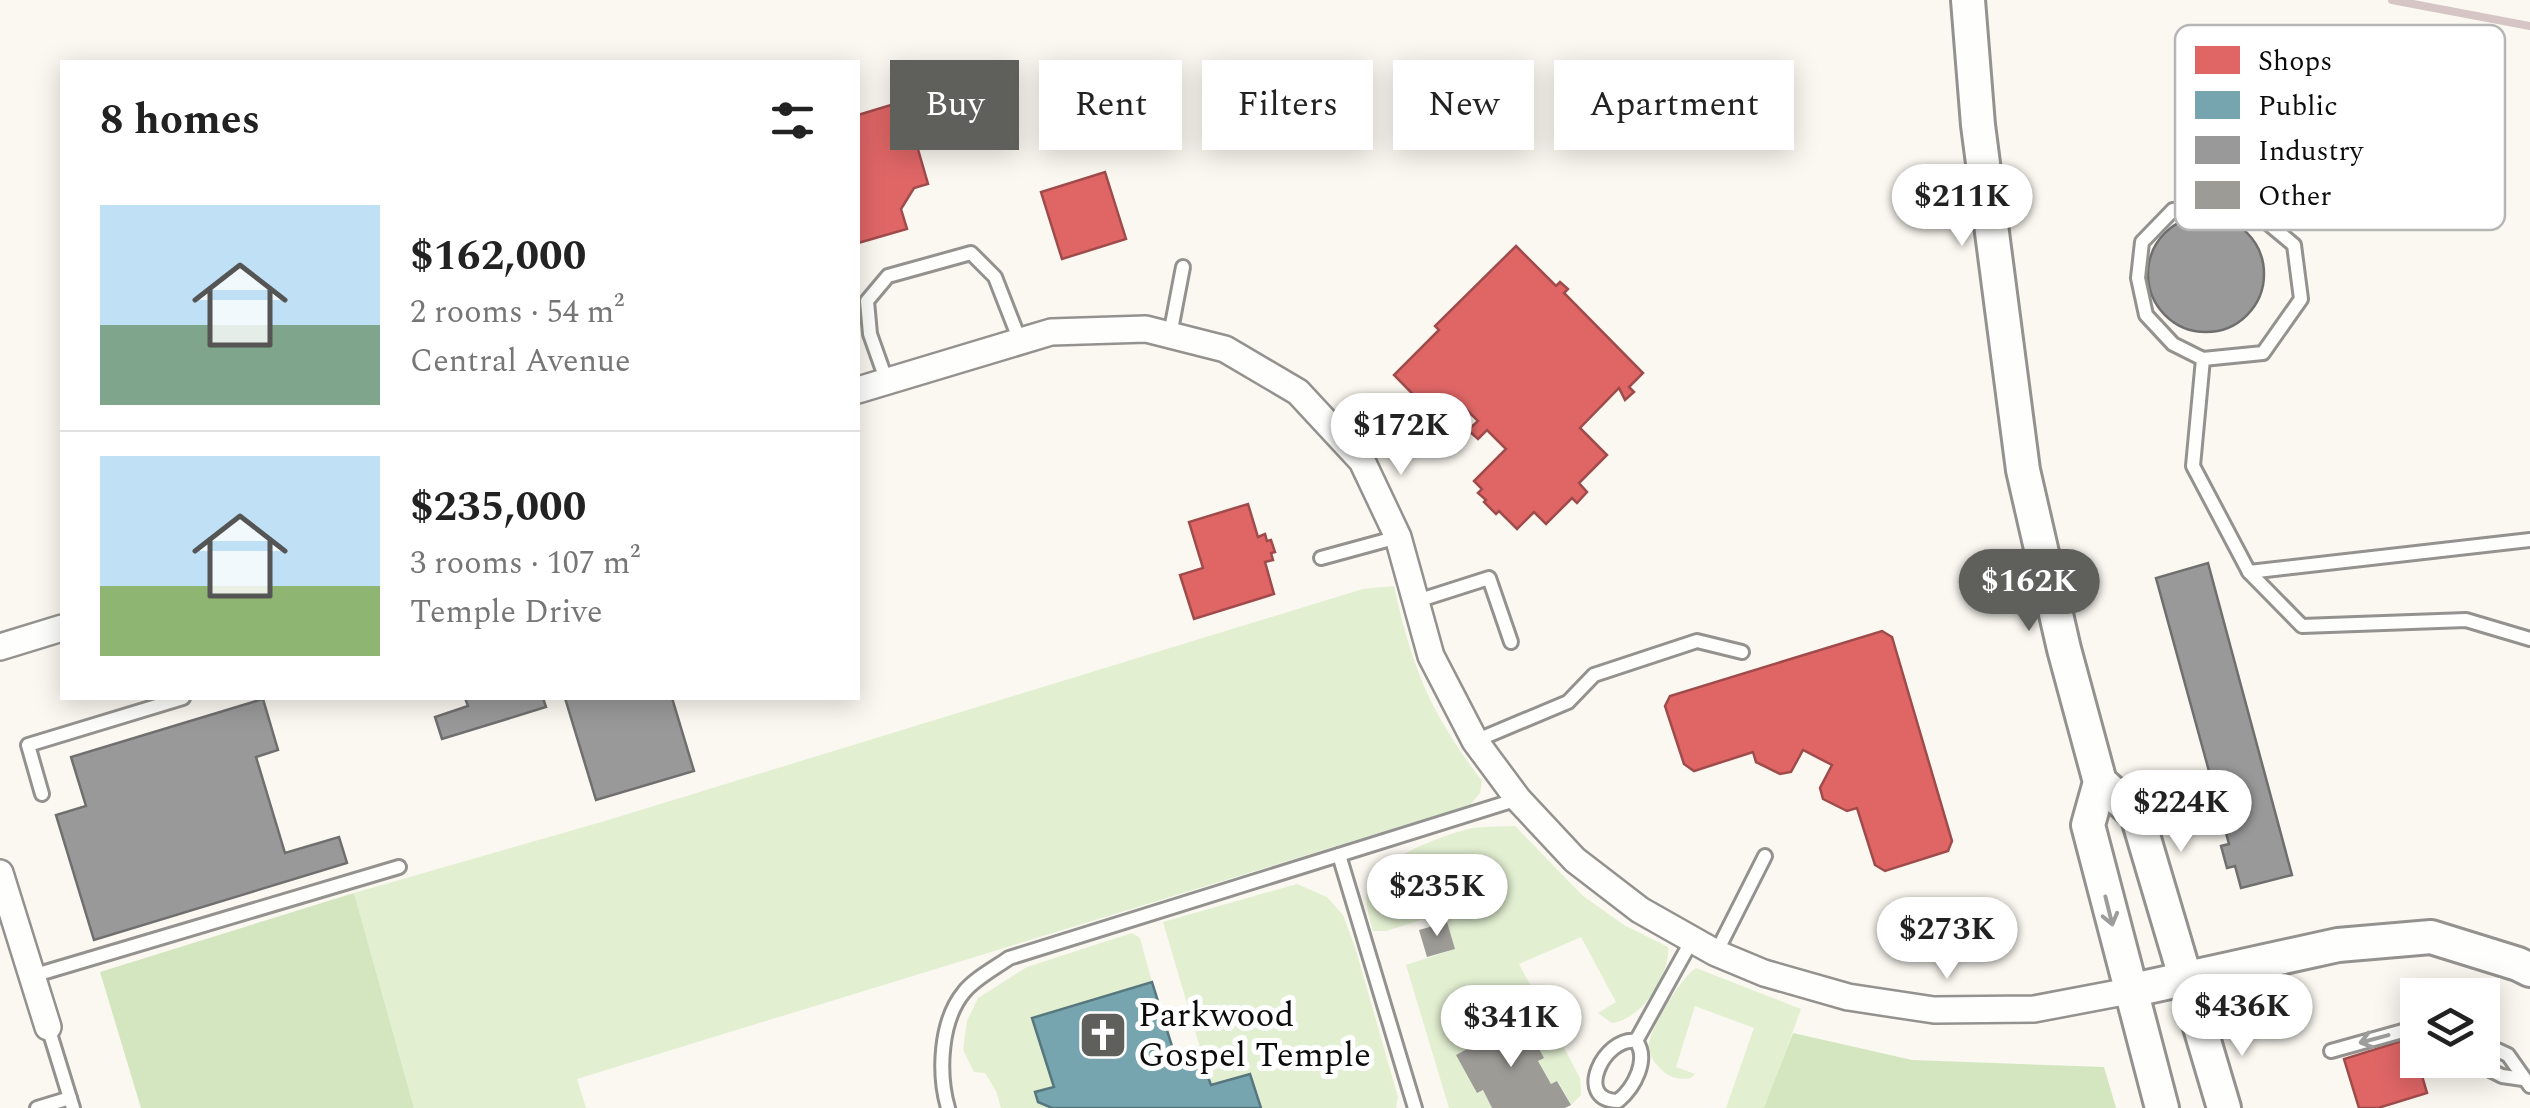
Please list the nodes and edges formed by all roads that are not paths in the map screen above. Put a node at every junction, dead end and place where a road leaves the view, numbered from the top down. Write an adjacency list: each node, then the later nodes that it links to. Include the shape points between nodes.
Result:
1 (1968, 11): 22 (street, via 2023,470)
2 (2175, 210): 7 (lane, via 2142,242 2138,278 2146,315 2173,344)
3 (2277, 230): 7 (lane, via 2294,244 2301,300 2263,353)
4 (1183, 267): 5 (lane)
5 (1170, 335): 6 (street, via 1146,329 1051,332); 10 (street, via 1225,349 1298,392 1362,460)
6 (1020, 342): 8 (street); 8 (lane, via 994,278 970,253 888,276 867,301)
7 (2203, 359): 13 (lane, via 2193,466)
8 (886, 382): 9 (street)
9 (860, 389)
10 (1398, 537): 12 (lane); 14 (street)
11 (2530, 540): 13 (lane)
12 (1321, 558)
13 (2249, 572): 16 (lane, via 2302,626 2466,620)
14 (1417, 601): 17 (lane, via 1489,578); 21 (street, via 1431,656)
15 (60, 629): 18 (street)
16 (2530, 639)
17 (1510, 642)
18 (0, 647)
19 (1742, 652): 21 (lane, via 1697,641 1594,675 1568,702)
20 (177, 700): 23 (lane, via 28,746)
21 (1475, 740): 24 (street)
22 (2100, 782): 33 (street, via 2136,815); 34 (street, one-way to 34, via 2088,825)
23 (42, 794)
24 (1518, 800): 25 (lane); 29 (street, via 1575,860)
25 (1339, 855): 44 (lane, via 1009,958 963,992 942,1038); 45 (lane)
26 (1766, 856): 30 (lane)
27 (399, 867): 32 (lane)
28 (2, 885): 32 (street)
29 (1692, 940): 30 (street); 37 (lane)
30 (1716, 953): 34 (street, via 1848,997 1934,1010 2034,1010)
31 (2530, 970): 33 (street, via 2431,937 2338,946)
32 (32, 976): 35 (street)
33 (2185, 977): 34 (street); 47 (street)
34 (2129, 991): 46 (street)
35 (48, 1028): 42 (lane)
36 (2400, 1033): 38 (lane, one-way to 38)
37 (1636, 1040): 37 (lane, via 1642,1061 1632,1083 1618,1101 1606,1101 1593,1082 1597,1071 1615,1044)
38 (2332, 1051)
39 (2500, 1052): 41 (lane)
40 (2500, 1075): 41 (lane)
41 (2526, 1082)
42 (72, 1103): 43 (lane)
43 (38, 1108)
44 (948, 1108)
45 (1415, 1108)
46 (2162, 1108)
47 (2224, 1108)

